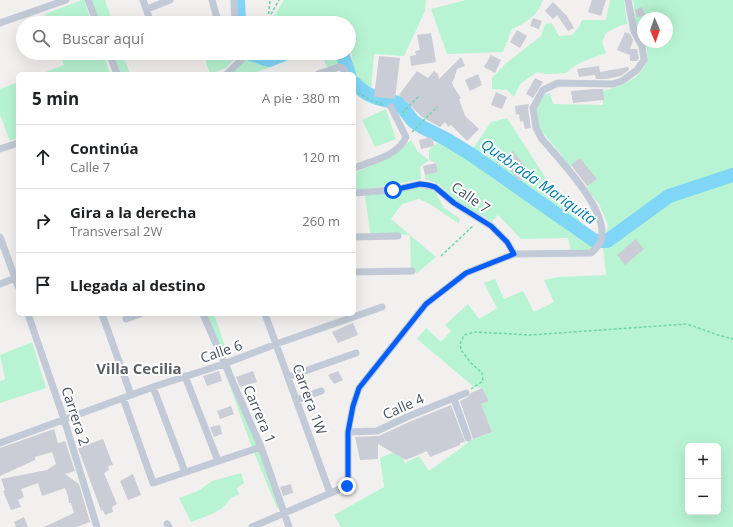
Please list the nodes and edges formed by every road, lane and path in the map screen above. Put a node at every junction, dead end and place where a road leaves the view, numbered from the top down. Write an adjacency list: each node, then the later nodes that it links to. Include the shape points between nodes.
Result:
1 (66, 0): 11 (street)
2 (88, 0): 12 (street)
3 (143, 0): 10 (street)
4 (170, 0): 10 (street)
5 (212, 0): 14 (street)
6 (234, 0): 15 (street)
7 (270, 0): 16 (path)
8 (278, 0): 17 (path)
9 (628, 0): 40 (street, via 634,31 642,46 644,60 637,70 613,84 558,83 543,90 533,108 536,128 542,139 591,200 599,217 602,235 599,246 591,253)
10 (147, 9): 13 (street)
11 (20, 16)
12 (94, 16)
13 (149, 16)
14 (216, 16)
15 (235, 16)
16 (268, 16)
17 (270, 16)
18 (16, 17): 19 (street)
19 (0, 23)
20 (111, 60): 22 (street)
21 (239, 60): 23 (street)
22 (116, 72)
23 (229, 72)
24 (325, 72): 25 (street, via 342,67)
25 (345, 72)
26 (356, 91): 29 (path, via 372,101)
27 (420, 96): 30 (path)
28 (438, 106): 31 (path)
29 (391, 107): 30 (street)
30 (397, 119): 31 (street)
31 (406, 137): 34 (street, via 403,145 393,152)
32 (16, 144): 33 (street)
33 (0, 149)
34 (356, 167)
35 (356, 193): 36 (street, Calle 7, via 428,185 435,187 454,203)
36 (480, 219): 40 (street, Calle 7, via 507,242); 41 (path)
37 (398, 236): 39 (street)
38 (0, 237): 44 (street)
39 (356, 237)
40 (514, 254): 68 (street, via 466,273 426,304 359,388)
41 (440, 256)
42 (412, 271): 43 (street)
43 (356, 272)
44 (16, 276)
45 (16, 278): 46 (street)
46 (0, 284)
47 (382, 307): 55 (street, Calle 6)
48 (29, 316): 67 (street, Carrera 2)
49 (103, 316): 63 (street)
50 (134, 316): 53 (street)
51 (204, 316): 57 (street, Carrera 1)
52 (267, 316): 55 (street, Carrera 1W)
53 (126, 319)
54 (733, 339): 62 (path, via 687,324 530,335 475,332 464,335 460,344 461,350 482,373 483,381)
55 (276, 344): 57 (street, Calle 6); 59 (street, Carrera 1W)
56 (356, 353): 59 (street)
57 (224, 364): 58 (street, Calle 6); 71 (street, Carrera 1)
58 (185, 376): 60 (street, Calle 6); 72 (street)
59 (288, 377): 66 (street, Carrera 1W)
60 (153, 387): 63 (street, Calle 6); 73 (street)
61 (321, 391): 66 (street)
62 (466, 393): 65 (street, Calle 4)
63 (131, 395): 64 (street, Calle 6)
64 (123, 398): 67 (street, Calle 6); 73 (street, via 153,483)
65 (454, 398): 68 (street, Calle 4, via 377,431); 69 (street)
66 (296, 400): 74 (street, Carrera 1W)
67 (64, 419): 70 (street, Calle 6); 76 (street, Carrera 2)
68 (348, 432): 74 (street, via 347,486)
69 (468, 438)
70 (0, 443)
71 (261, 447): 72 (street); 75 (street, Carrera 1)
72 (218, 462): 73 (street)
73 (185, 472)
74 (330, 493): 75 (street)
75 (284, 513): 77 (street); 78 (street, Carrera 1)
76 (97, 527)
77 (252, 527)
78 (289, 527)

